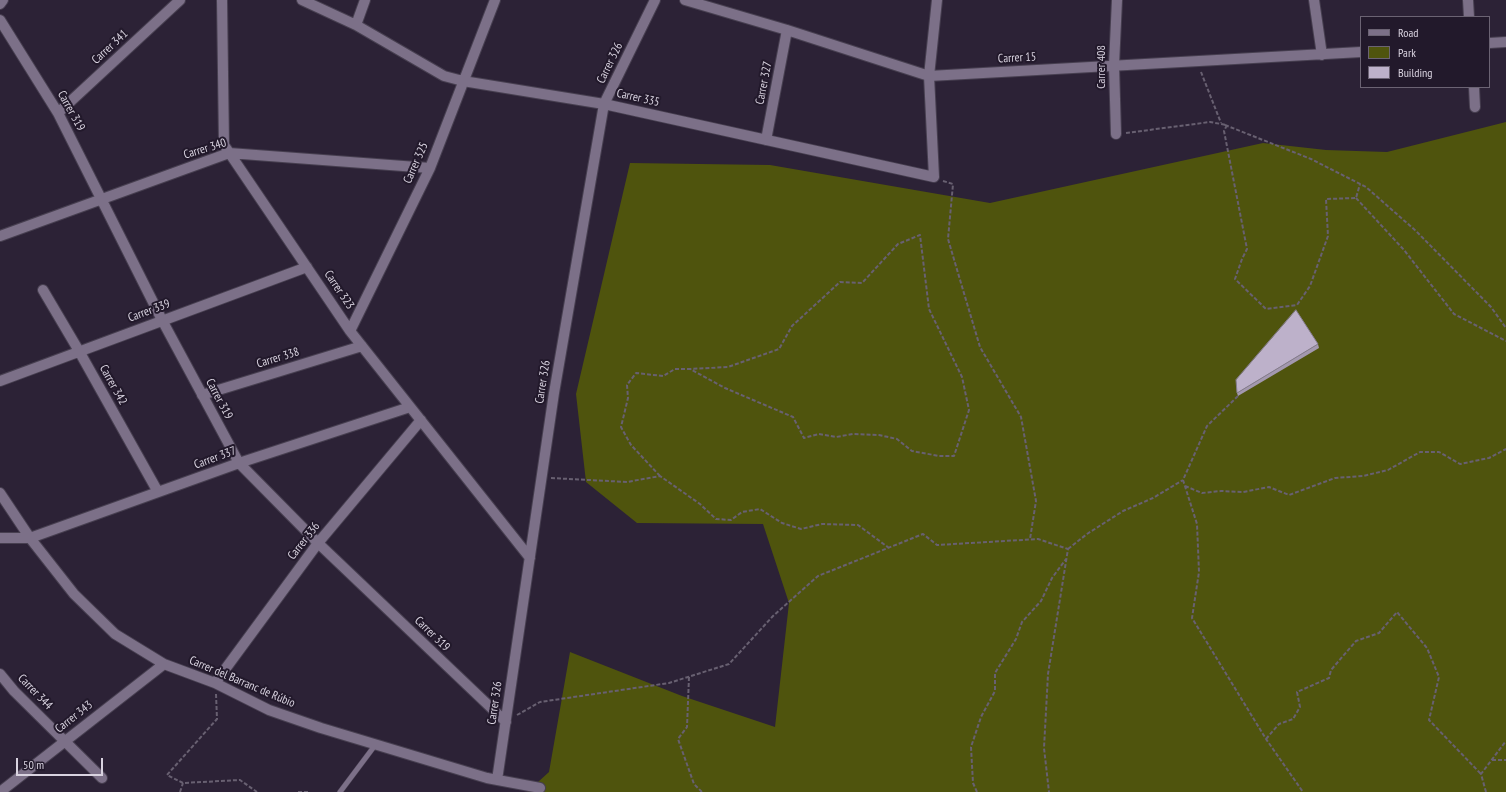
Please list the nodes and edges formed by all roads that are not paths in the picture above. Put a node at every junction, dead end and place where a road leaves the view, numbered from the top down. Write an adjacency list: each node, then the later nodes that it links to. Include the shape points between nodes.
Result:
1 (3, 0): 13 (street)
2 (180, 0): 28 (street, Carrer 341)
3 (222, 0): 31 (street, Carrer 323, via 224,145)
4 (302, 0): 16 (street, Carrer 335)
5 (365, 0): 16 (street)
6 (496, 0): 24 (street, Carrer 325)
7 (654, 0): 26 (street, Carrer 326)
8 (685, 0): 17 (street, Carrer 15)
9 (937, 0): 23 (street)
10 (1117, 0): 22 (street, Carrer 408)
11 (1314, 0): 21 (street)
12 (1468, 0): 14 (street)
13 (0, 4)
14 (1469, 16)
15 (0, 20): 28 (street, Carrer 319)
16 (356, 25): 24 (street, Carrer 335, via 444,76)
17 (788, 30): 23 (street, Carrer 15); 30 (street, Carrer 327)
18 (1506, 42): 19 (street)
19 (1490, 43)
20 (1360, 52): 21 (street, Carrer 15)
21 (1322, 55): 22 (street, Carrer 15)
22 (1114, 65): 23 (street, Carrer 15); 29 (street, Carrer 408)
23 (929, 76): 30 (street, Carrer 335, via 934,177)
24 (463, 81): 26 (street, Carrer 335); 32 (street, Carrer 325)
25 (1474, 88): 27 (street)
26 (604, 104): 30 (street, Carrer 335); 51 (street, Carrer 326, via 554,393)
27 (1475, 107)
28 (58, 112): 33 (street, Carrer 319)
29 (1116, 134)
30 (766, 140)
31 (229, 153): 32 (street, Carrer 340); 33 (street, Carrer 340); 35 (street, Carrer 323)
32 (430, 168): 38 (street, Carrer 325)
33 (102, 199): 34 (street, Carrer 340); 37 (street, Carrer 319)
34 (0, 236)
35 (307, 267): 37 (street, Carrer 339); 38 (street, Carrer 323)
36 (43, 290): 40 (street, Carrer 342)
37 (162, 320): 40 (street, Carrer 339); 42 (street, Carrer 319)
38 (350, 331): 39 (street, Carrer 323)
39 (362, 346): 42 (street, Carrer 338); 43 (street, Carrer 323)
40 (79, 351): 41 (street, Carrer 339); 46 (street, Carrer 342)
41 (0, 381)
42 (202, 395): 45 (street, Carrer 319)
43 (410, 407): 44 (street, Carrer 323); 45 (street, Carrer 337)
44 (421, 420): 50 (street, Carrer 336); 51 (street, Carrer 323)
45 (239, 463): 46 (street, Carrer 337); 50 (street, Carrer 319)
46 (158, 492): 49 (street, Carrer 337)
47 (0, 493): 49 (street, Carrer del Barranc de Rúbio)
48 (0, 538): 49 (street, Carrer 337)
49 (30, 538): 52 (street, Carrer del Barranc de Rúbio, via 74,594 115,634)
50 (318, 543): 54 (street, Carrer 336); 55 (street, Carrer 319)
51 (530, 558): 55 (street, Carrer 326)
52 (164, 664): 54 (street, Carrer del Barranc de Rúbio); 56 (street, Carrer 343)
53 (0, 674): 56 (street, Carrer 344)
54 (215, 683): 57 (street, Carrer del Barranc de Rúbio, via 269,710)
55 (506, 722): 59 (street, Carrer 326)
56 (65, 741): 58 (street, Carrer 344); 61 (street, Carrer 343)
57 (376, 744): 59 (street, Carrer del Barranc de Rúbio); 62 (lane)
58 (102, 778)
59 (497, 780): 60 (street, Carrer del Barranc de Rúbio)
60 (540, 788)
61 (0, 792)
62 (340, 792)

